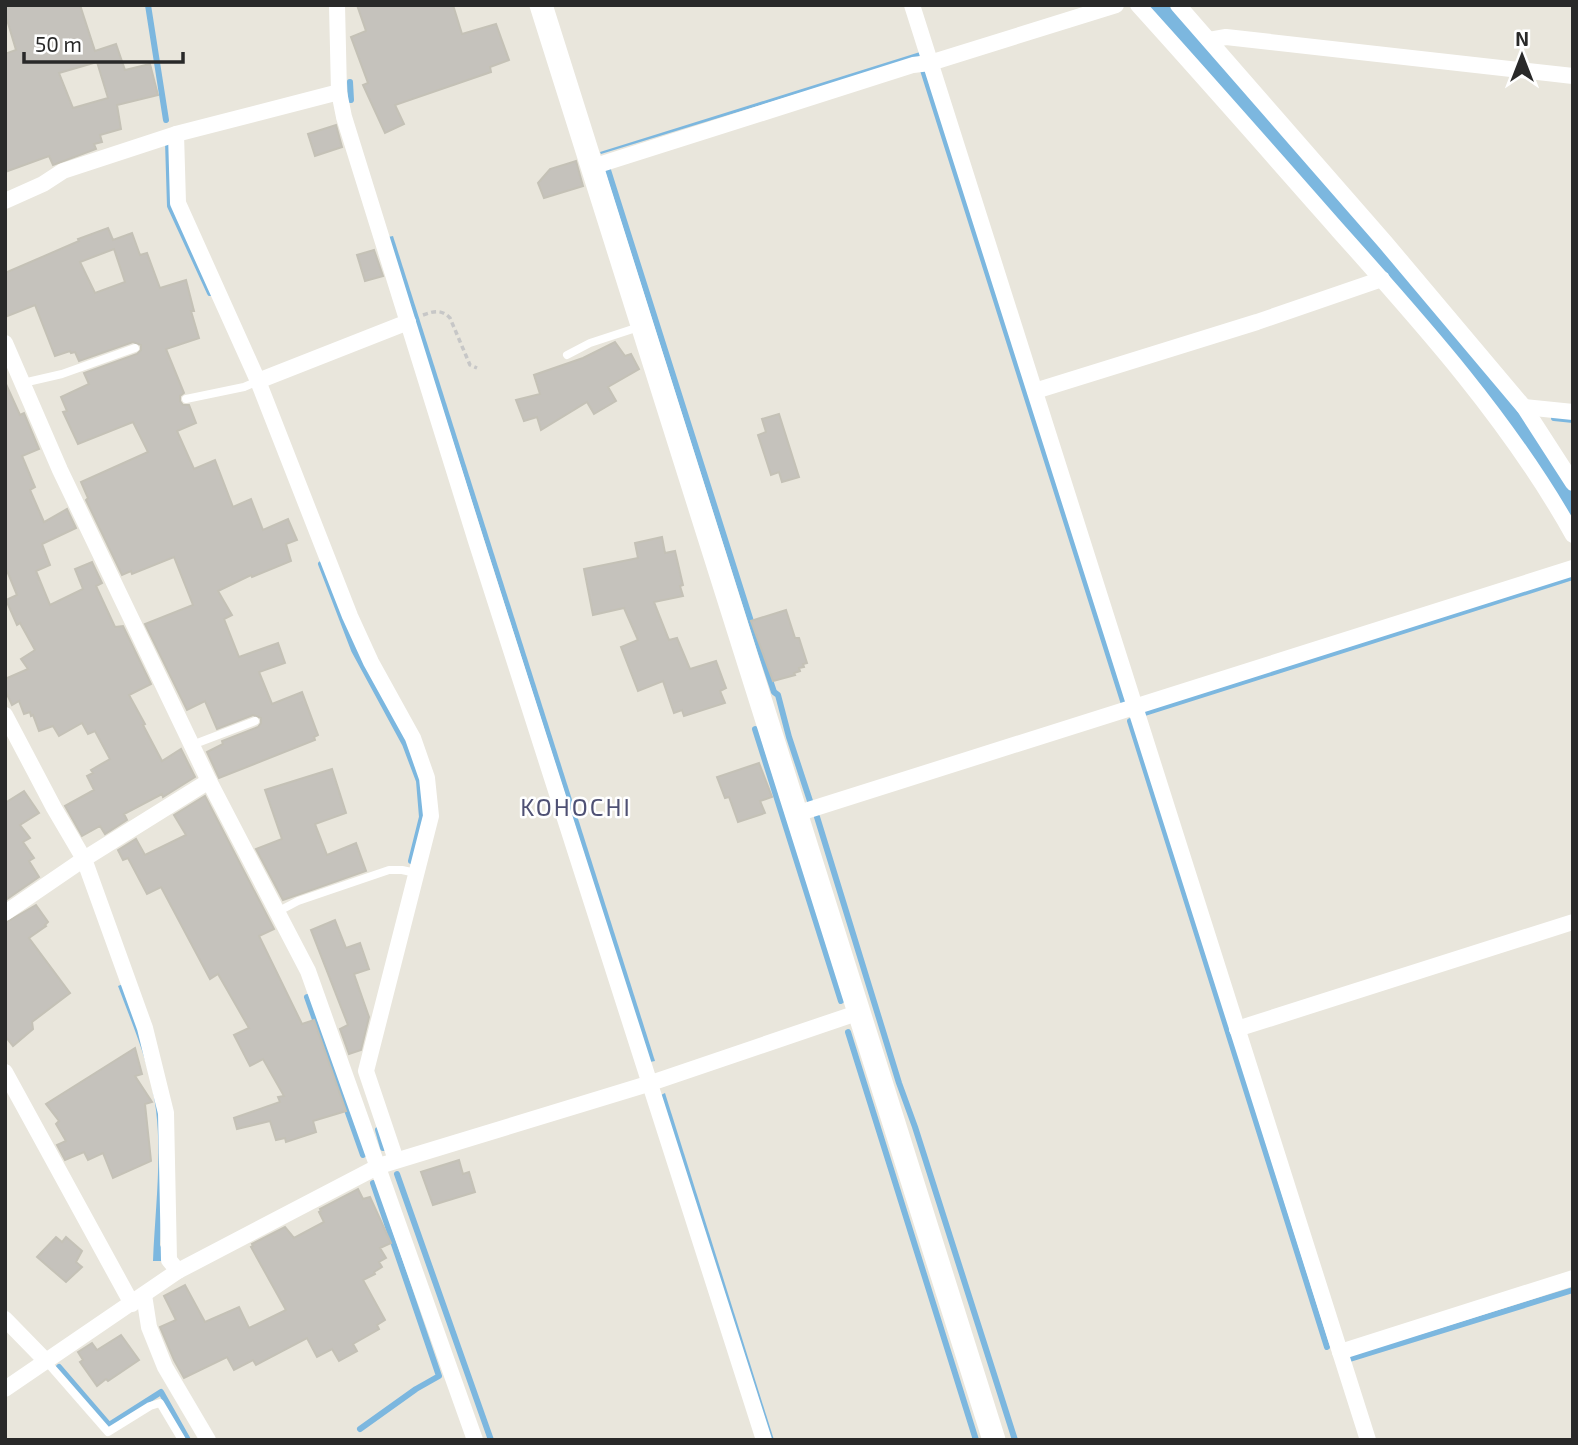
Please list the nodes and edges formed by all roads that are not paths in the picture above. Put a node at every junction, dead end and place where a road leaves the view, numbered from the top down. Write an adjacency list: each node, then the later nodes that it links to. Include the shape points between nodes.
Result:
1 (337, 5): 10 (street)
2 (541, 5): 12 (street)
3 (912, 5): 8 (street)
4 (1116, 5): 8 (street)
5 (1138, 5): 14 (street)
6 (1178, 5): 7 (street)
7 (1209, 40): 9 (street, via 1226,37); 16 (street)
8 (930, 63): 12 (street); 24 (street)
9 (1573, 76)
10 (340, 92): 11 (street); 15 (street, via 344,117)
11 (176, 134): 13 (street, via 63,171); 22 (street, via 178,204)
12 (592, 167): 17 (street)
13 (5, 201)
14 (1382, 279): 18 (street); 24 (street)
15 (414, 319): 22 (street); 45 (street, via 480,554)
16 (1453, 321): 18 (street); 26 (street)
17 (642, 326): 21 (lane); 36 (street)
18 (1434, 339): 29 (street, via 1532,468)
19 (5, 343): 23 (street)
20 (135, 348): 23 (lane)
21 (567, 355)
22 (258, 381): 25 (lane); 38 (street, via 351,616 413,738 427,778 431,816)
23 (23, 383): 34 (street)
24 (1035, 391): 31 (street)
25 (186, 400)
26 (1524, 407): 27 (street); 28 (street)
27 (1573, 412)
28 (1573, 483)
29 (1573, 535)
30 (1573, 568): 31 (street)
31 (1136, 708): 36 (street); 43 (street)
32 (5, 715): 37 (street)
33 (255, 720): 34 (lane)
34 (192, 745): 35 (street)
35 (209, 781): 37 (street); 39 (street)
36 (796, 814): 42 (street)
37 (84, 859): 40 (street); 48 (street, via 145,1028 166,1113 169,1259)
38 (416, 873): 39 (lane, via 378,873); 46 (street, via 366,1071)
39 (277, 912): 47 (street, via 308,971)
40 (5, 914)
41 (1573, 922): 43 (street)
42 (860, 1012): 45 (street); 59 (street)
43 (1237, 1029): 52 (street)
44 (5, 1073): 50 (street)
45 (651, 1083): 46 (street); 58 (street)
46 (396, 1160): 47 (street)
47 (379, 1166): 48 (street); 57 (street)
48 (178, 1271): 50 (street)
49 (1573, 1278): 52 (street)
50 (138, 1299): 53 (street); 56 (street, via 165,1367)
51 (5, 1318): 53 (street)
52 (1340, 1352): 60 (street)
53 (46, 1361): 54 (street); 55 (lane, via 108,1432 160,1403)
54 (5, 1389)
55 (182, 1440)
56 (208, 1440)
57 (475, 1440)
58 (764, 1440)
59 (994, 1440)
60 (1368, 1440)

